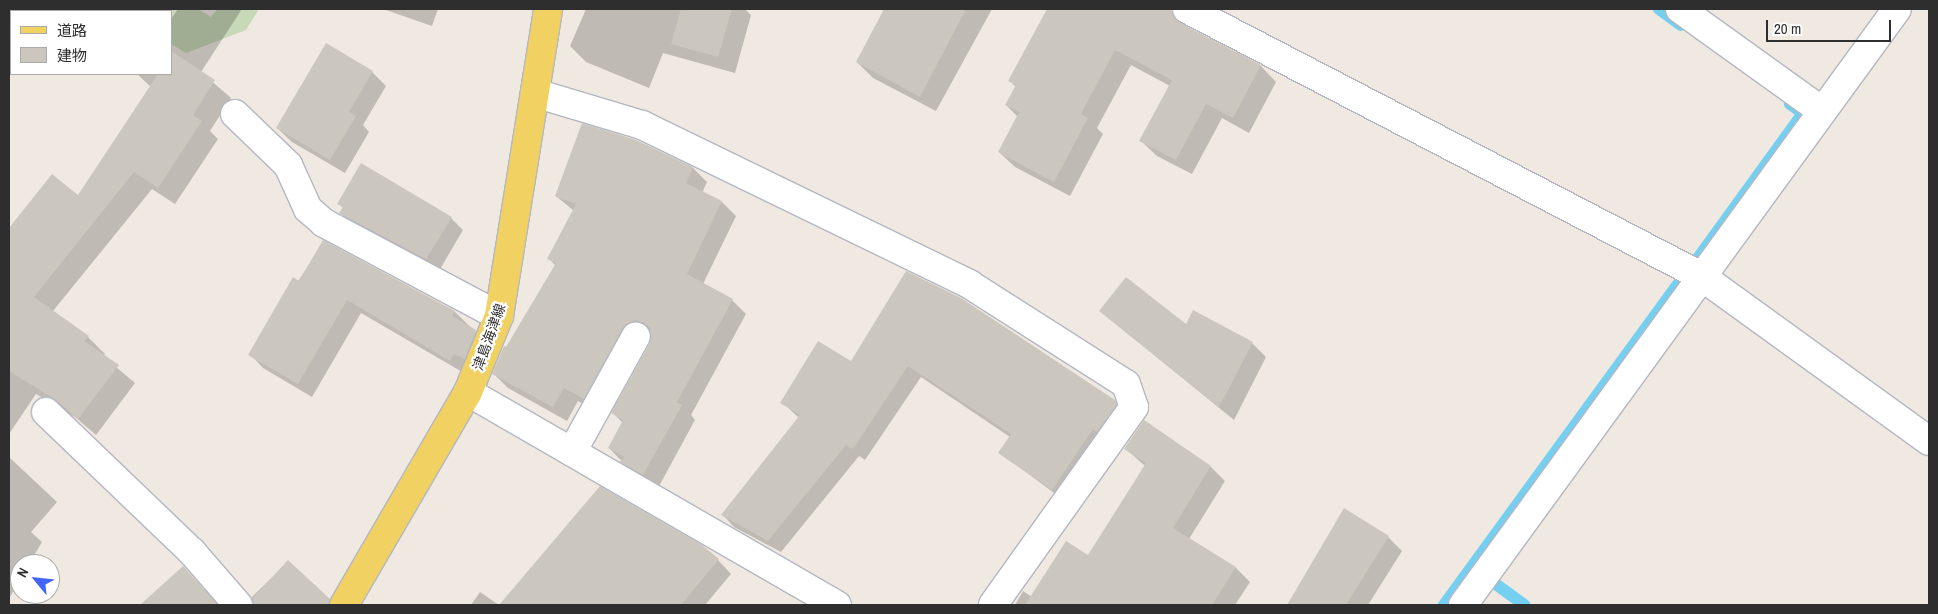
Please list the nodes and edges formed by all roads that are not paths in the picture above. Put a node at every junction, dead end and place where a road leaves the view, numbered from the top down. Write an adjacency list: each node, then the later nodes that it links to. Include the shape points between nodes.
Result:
1 (548, 9): 5 (main road, 津島海津線)
2 (1187, 9): 8 (street)
3 (1680, 9): 6 (street)
4 (1897, 9): 6 (street)
5 (535, 93): 9 (main road, 津島海津線); 18 (street, via 642,125 969,284 1126,384 1134,407)
6 (1822, 111): 8 (street)
7 (235, 114): 9 (street, via 288,165 308,209 324,223)
8 (1701, 276): 13 (street); 19 (street)
9 (499, 316): 11 (main road, 津島海津線)
10 (636, 336): 14 (street)
11 (468, 392): 14 (street); 16 (main road, 津島海津線)
12 (46, 412): 15 (street, via 192,552)
13 (1929, 441)
14 (572, 452): 17 (street)
15 (238, 605)
16 (344, 605)
17 (838, 605)
18 (993, 605)
19 (1464, 605)

